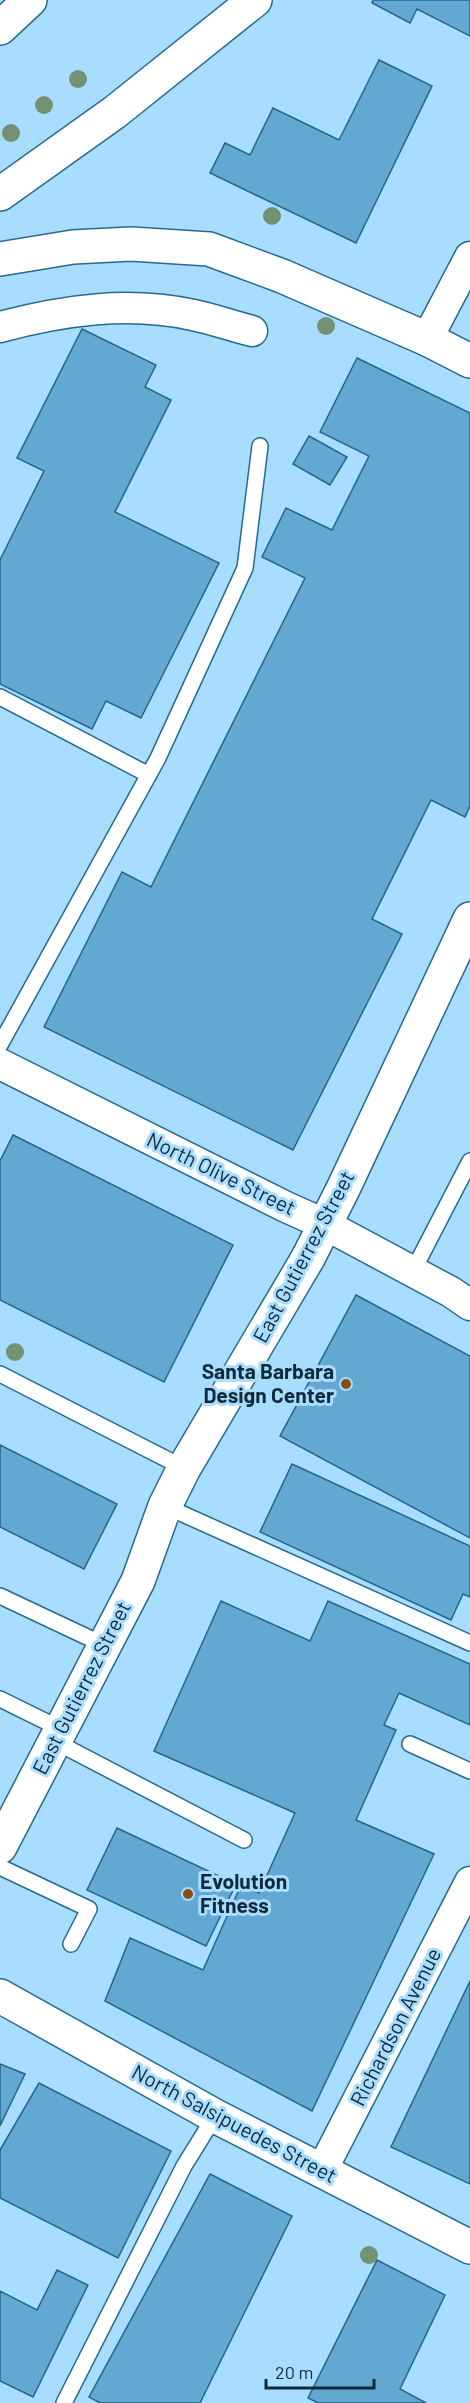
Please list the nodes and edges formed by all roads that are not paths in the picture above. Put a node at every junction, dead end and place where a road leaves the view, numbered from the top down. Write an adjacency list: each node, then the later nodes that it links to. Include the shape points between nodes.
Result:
1 (30, 0): 3 (main road)
2 (255, 0): 4 (main road, via 115,112)
3 (0, 28)
4 (0, 194)
5 (470, 257): 9 (street)
6 (0, 259): 9 (main road, via 120,244 209,249)
7 (0, 327): 8 (street, via 93,308 153,309)
8 (252, 331)
9 (427, 339): 10 (main road)
10 (470, 361)
11 (260, 446): 13 (lane, via 245,568)
12 (0, 697): 13 (lane)
13 (149, 775): 15 (lane)
14 (470, 919): 18 (main road, East Gutierrez Street)
15 (0, 1045)
16 (0, 1064): 18 (street, North Olive Street)
17 (470, 1161): 19 (lane)
18 (324, 1224): 19 (street, North Olive Street); 22 (main road, East Gutierrez Street, via 308,1258)
19 (413, 1271): 20 (street, North Olive Street)
20 (470, 1305)
21 (0, 1374): 22 (lane)
22 (184, 1468): 23 (main road, East Gutierrez Street)
23 (165, 1506): 25 (lane); 26 (main road, East Gutierrez Street, via 138,1581)
24 (0, 1596): 26 (lane)
25 (470, 1643)
26 (104, 1645): 28 (main road, East Gutierrez Street)
27 (0, 1699): 28 (lane)
28 (57, 1735): 31 (lane); 32 (main road, East Gutierrez Street)
29 (410, 1743): 30 (lane)
30 (470, 1771)
31 (244, 1840)
32 (0, 1847)
33 (0, 1867): 35 (lane, via 89,1909)
34 (470, 1882): 38 (street, Richardson Avenue)
35 (71, 1944)
36 (0, 1996): 37 (main road, North Salsipuedes Street)
37 (214, 2116): 38 (main road, North Salsipuedes Street); 40 (lane, via 184,2166)
38 (321, 2172): 39 (main road, North Salsipuedes Street)
39 (470, 2247)
40 (64, 2403)

